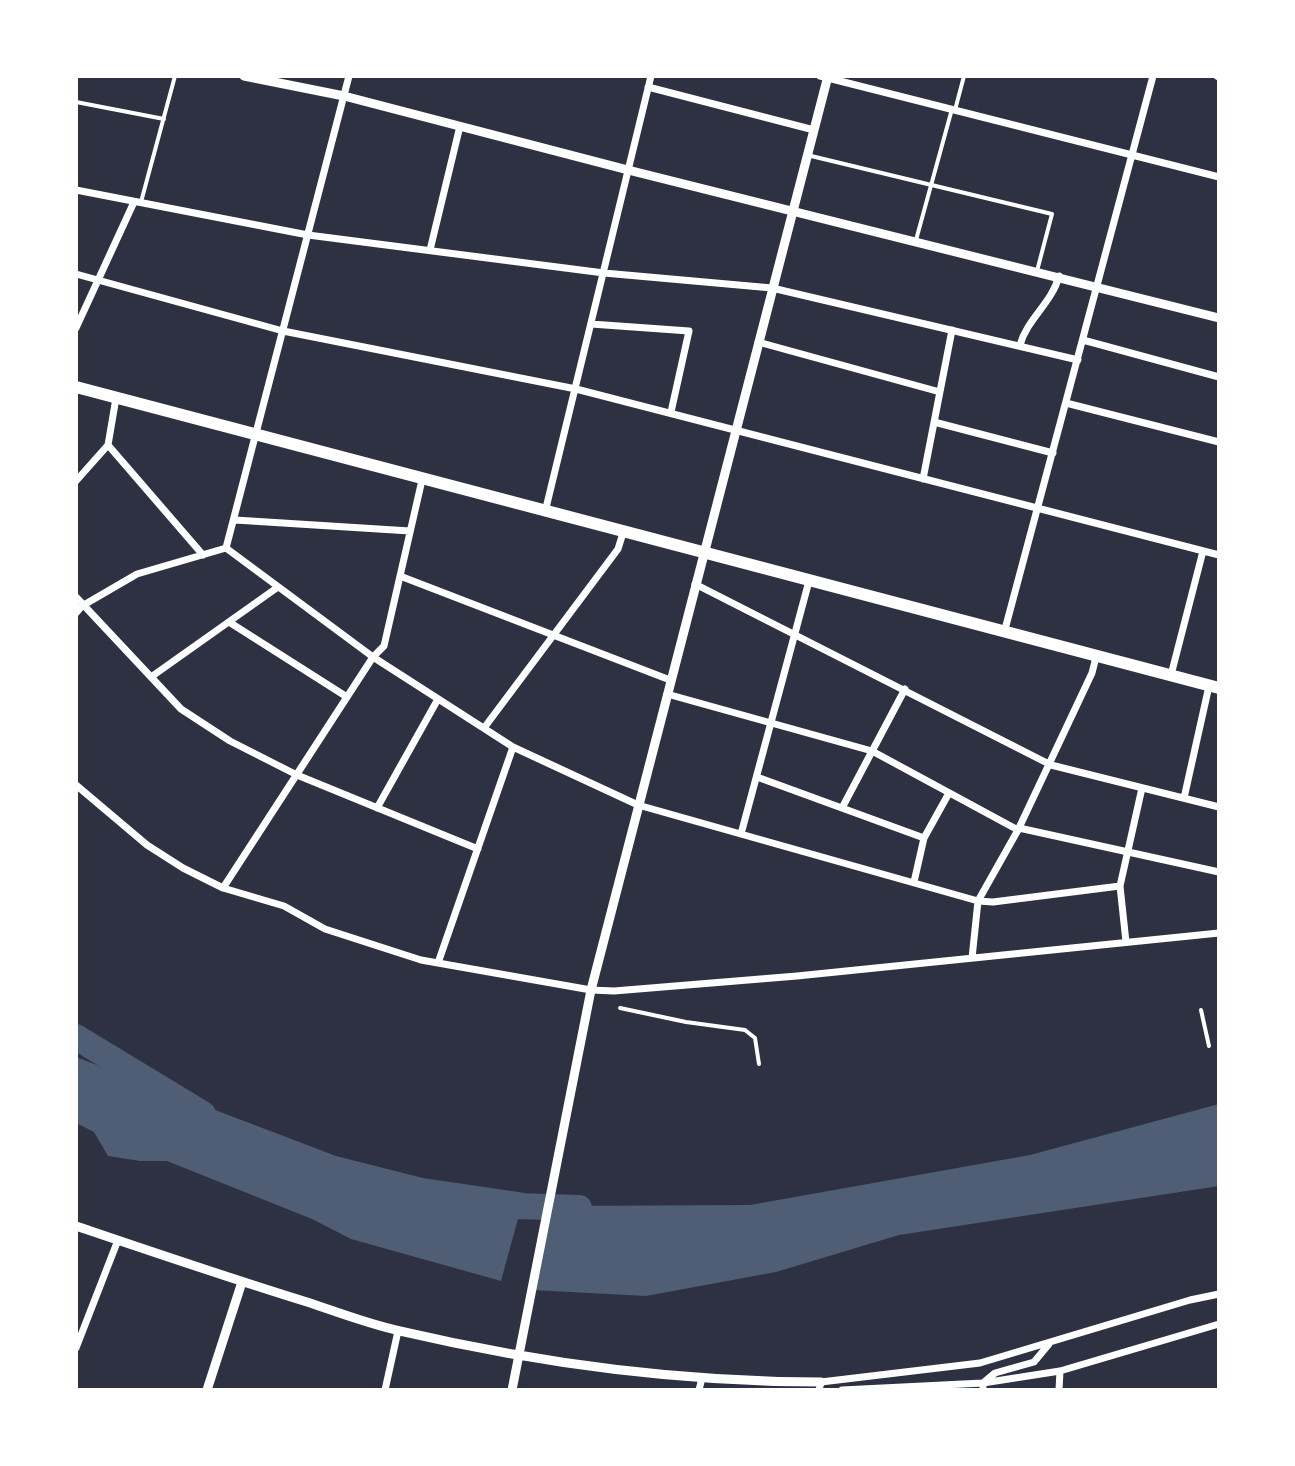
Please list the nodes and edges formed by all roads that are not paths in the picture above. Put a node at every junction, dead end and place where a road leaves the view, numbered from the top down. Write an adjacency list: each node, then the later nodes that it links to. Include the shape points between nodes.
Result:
1 (175, 76): 12 (lane)
2 (244, 76): 9 (street)
3 (349, 76): 9 (street)
4 (651, 76): 8 (street)
5 (964, 76): 11 (lane)
6 (1153, 76): 16 (street)
7 (825, 77): 11 (street); 14 (street)
8 (648, 87): 14 (street); 17 (street)
9 (344, 96): 13 (street); 23 (street)
10 (76, 102): 12 (lane)
11 (954, 110): 16 (street); 19 (lane)
12 (164, 119): 21 (lane)
13 (460, 126): 17 (street); 25 (street)
14 (814, 130): 15 (street)
15 (807, 155): 19 (lane); 22 (street)
16 (1132, 155): 18 (street); 31 (street)
17 (628, 170): 22 (street); 27 (street)
18 (1219, 177)
19 (931, 185): 24 (lane); 26 (lane, via 1052,214)
20 (76, 190): 21 (street)
21 (137, 202): 23 (street); 30 (street)
22 (793, 209): 24 (street); 32 (street)
23 (308, 235): 25 (street); 37 (street)
24 (916, 240): 26 (street)
25 (430, 250): 27 (street)
26 (1037, 271): 29 (street)
27 (604, 273): 32 (street); 34 (street)
28 (76, 274): 30 (street)
29 (1059, 276): 31 (street); 40 (street)
30 (99, 280): 35 (street); 37 (street)
31 (1097, 285): 33 (street); 38 (street)
32 (772, 288): 36 (street); 39 (street)
33 (1219, 318)
34 (591, 324): 44 (street); 48 (street, via 689,331)
35 (76, 328)
36 (952, 330): 40 (street); 45 (street)
37 (283, 331): 44 (street); 51 (street)
38 (1083, 340): 41 (street); 42 (street)
39 (758, 342): 45 (street); 50 (street)
40 (1020, 345): 41 (street)
41 (1078, 360): 47 (street)
42 (1219, 377)
43 (76, 387): 46 (main road)
44 (576, 389): 48 (street); 59 (street)
45 (940, 392): 49 (street)
46 (116, 398): 51 (main road); 53 (street)
47 (1066, 403): 52 (street); 54 (street)
48 (671, 412): 50 (street)
49 (934, 422): 54 (street); 55 (street)
50 (735, 428): 55 (street); 65 (street)
51 (256, 435): 56 (main road); 60 (street)
52 (1219, 442)
53 (108, 445): 57 (street); 67 (street)
54 (1053, 453): 58 (street)
55 (923, 479): 58 (street)
56 (422, 480): 59 (main road); 61 (street)
57 (76, 481)
58 (1037, 510): 64 (street); 77 (street)
59 (545, 512): 62 (main road)
60 (235, 520): 61 (street); 63 (street)
61 (410, 531): 68 (street)
62 (623, 533): 65 (main road); 78 (street, via 618,549)
63 (226, 548): 67 (street); 71 (street)
64 (1203, 551): 66 (street); 81 (street)
65 (704, 554): 69 (main road); 70 (street)
66 (1219, 554)
67 (203, 555): 73 (street, via 137,574)
68 (400, 576): 78 (street); 79 (street, via 384,646)
69 (809, 581): 76 (street); 77 (main road)
70 (695, 584): 76 (street); 83 (street)
71 (278, 587): 75 (street); 79 (street)
72 (76, 597): 73 (street)
73 (82, 606): 74 (street); 82 (street)
74 (76, 613)
75 (229, 622): 82 (street); 87 (street)
76 (796, 633): 85 (street); 89 (street)
77 (1004, 633): 80 (main road)
78 (553, 635): 83 (street); 90 (street)
79 (373, 657): 87 (street); 88 (street)
80 (1096, 657): 81 (main road); 93 (street)
81 (1171, 675): 84 (main road)
82 (151, 677): 94 (street, via 181,709)
83 (670, 680): 86 (street)
84 (1214, 687): 99 (street)
85 (905, 689): 92 (street); 93 (street)
86 (667, 694): 89 (street); 100 (street)
87 (347, 697): 94 (street)
88 (438, 699): 90 (street); 102 (street)
89 (772, 722): 92 (street); 95 (street)
90 (484, 728): 91 (street)
91 (513, 747): 100 (street); 107 (street)
92 (872, 751): 98 (street); 103 (street)
93 (1051, 765): 97 (street); 104 (street)
94 (297, 775): 102 (street); 112 (street)
95 (757, 777): 103 (street); 105 (street)
96 (76, 785): 112 (street, via 147,845)
97 (1142, 788): 99 (street); 108 (street)
98 (949, 793): 104 (street); 106 (street)
99 (1184, 798): 101 (street)
100 (638, 805): 105 (street); 118 (street)
101 (1219, 807)
102 (377, 808): 107 (street)
103 (842, 808): 106 (street)
104 (1019, 829): 108 (street); 113 (street)
105 (741, 834): 110 (street)
106 (924, 838): 110 (street)
107 (478, 849): 117 (street)
108 (1127, 852): 109 (street); 111 (street)
109 (1219, 872)
110 (914, 882): 113 (street)
111 (1120, 886): 113 (street); 115 (street)
112 (223, 888): 117 (street, via 284,906 325,929)
113 (978, 901): 116 (street)
114 (1219, 933): 115 (street)
115 (1126, 942): 116 (street)
116 (972, 958): 118 (street)
117 (438, 963): 118 (street)
118 (591, 990): 131 (street)
119 (620, 1008): 122 (lane, via 745,1030 755,1038)
120 (1201, 1010): 121 (lane)
121 (1209, 1046)
122 (759, 1064)
123 (76, 1226): 124 (street)
124 (118, 1240): 125 (street); 130 (street)
125 (242, 1282): 128 (street); 136 (street)
126 (1219, 1294): 129 (street)
127 (1219, 1324): 132 (street)
128 (398, 1331): 131 (street); 137 (street)
129 (1049, 1344): 134 (street, via 980,1363); 135 (street, via 1034,1362 995,1373)
130 (76, 1348)
131 (521, 1354): 133 (street); 138 (street)
132 (1060, 1371): 135 (street); 141 (street)
133 (702, 1378): 134 (street); 139 (street)
134 (820, 1386)
135 (983, 1386): 140 (street)
136 (207, 1390)
137 (385, 1390)
138 (512, 1390)
139 (699, 1390)
140 (842, 1390)
141 (1059, 1390)

